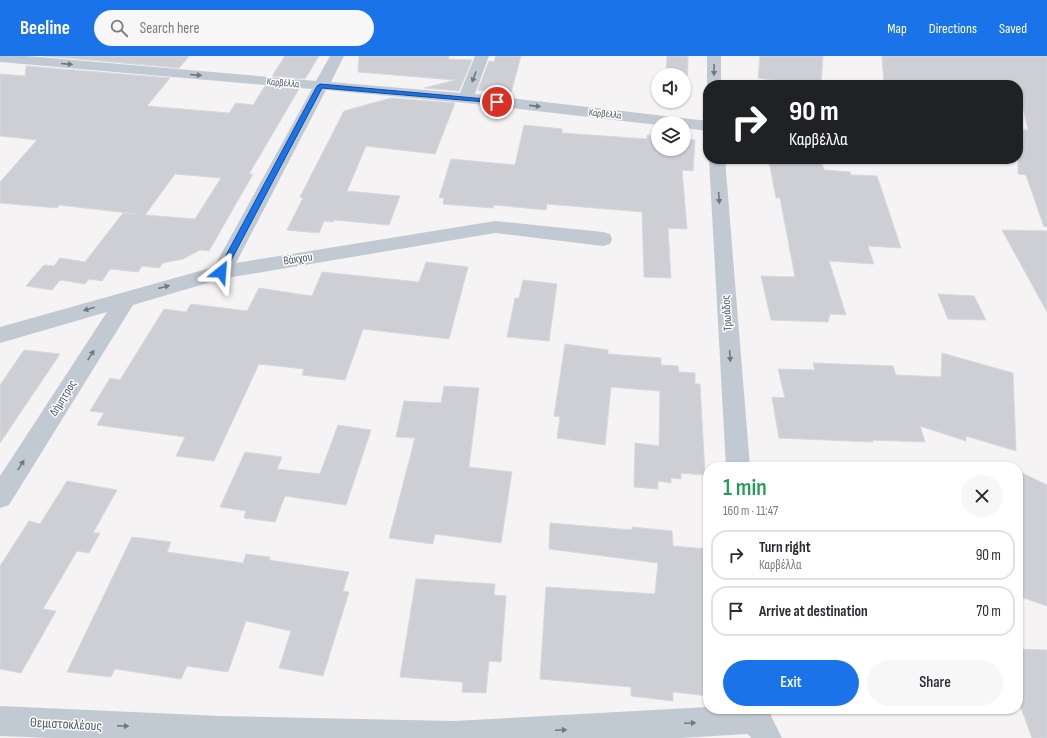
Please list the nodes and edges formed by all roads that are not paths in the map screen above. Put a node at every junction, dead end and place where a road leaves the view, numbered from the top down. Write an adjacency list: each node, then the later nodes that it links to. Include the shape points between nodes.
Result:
1 (163, 56): 7 (street)
2 (338, 56): 9 (street)
3 (482, 56): 10 (street, one-way to 10)
4 (714, 56): 8 (street, one-way to 8)
5 (0, 58): 6 (street, Καρβέλλα)
6 (42, 59): 7 (street, Καρβέλλα, one-way to 7)
7 (150, 71): 9 (street, Καρβέλλα, one-way to 9)
8 (714, 80)
9 (320, 86): 10 (street, Καρβέλλα); 14 (street)
10 (466, 98): 11 (street, Καρβέλλα, one-way to 11)
11 (703, 125)
12 (716, 164): 17 (street, Τρωάδος, one-way to 17)
13 (603, 239): 14 (street, Βάκχου, via 495,227)
14 (221, 272): 15 (street, Βάκχου, one-way to 14)
15 (127, 298): 16 (street, Βάκχου, one-way to 16); 18 (street, Δήμητρος, one-way to 15)
16 (0, 335)
17 (738, 462)
18 (0, 498)
19 (0, 721): 21 (street, Θεμιστοκλέους, one-way to 21)
20 (760, 722): 22 (street, Θεμιστοκλέους, one-way to 20)
21 (220, 734): 22 (street, Θεμιστοκλέους)
22 (454, 737)

